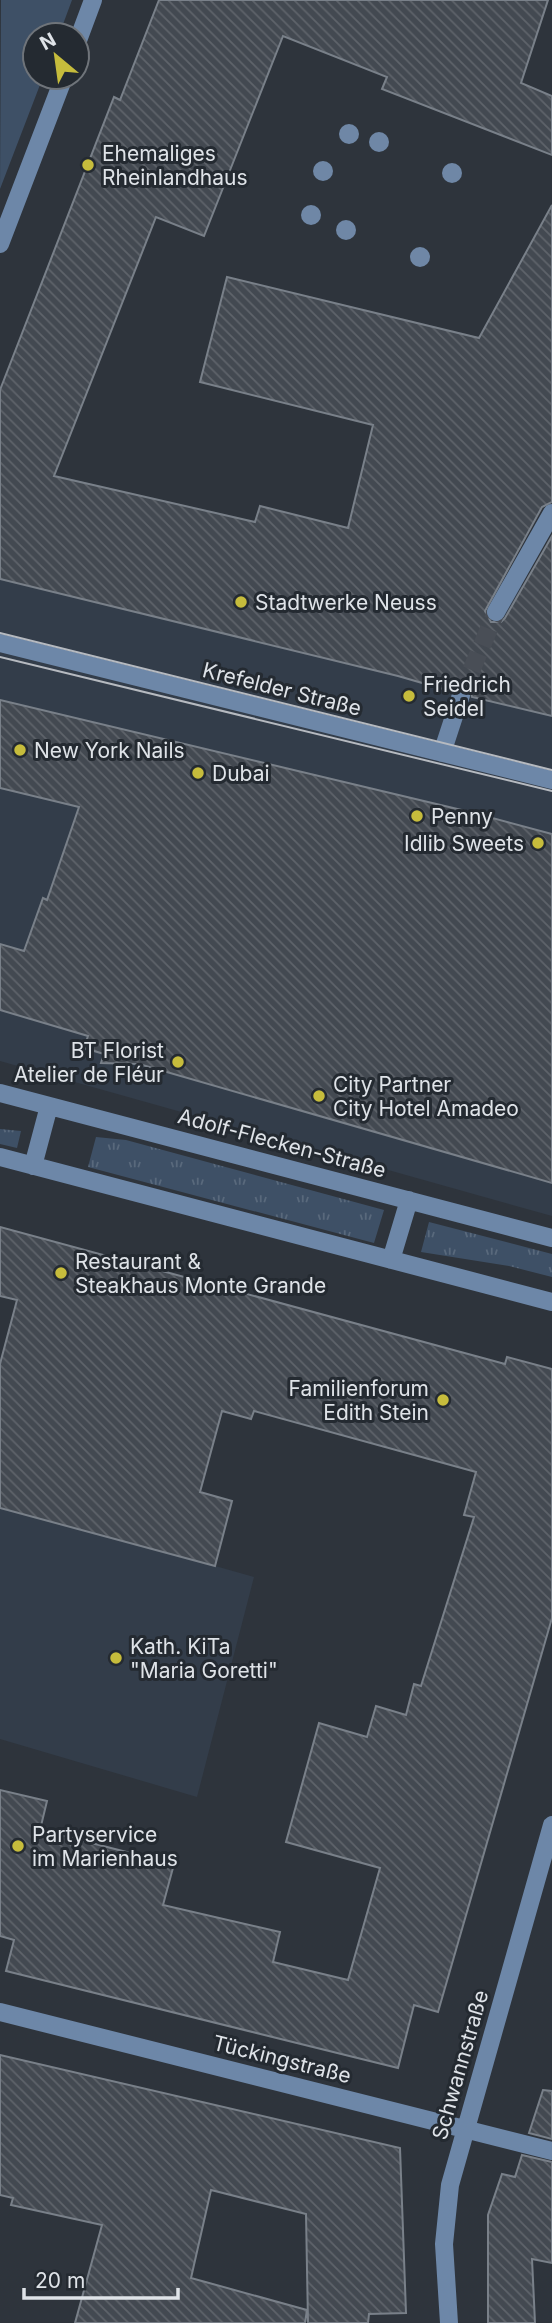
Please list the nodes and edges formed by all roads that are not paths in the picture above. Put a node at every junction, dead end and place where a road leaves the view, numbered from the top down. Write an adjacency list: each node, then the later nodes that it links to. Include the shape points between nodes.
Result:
1 (93, 0): 2 (street)
2 (85, 21)
3 (59, 91): 4 (street)
4 (0, 244)
5 (552, 513): 6 (street)
6 (496, 612)
7 (0, 643): 9 (street, Krefelder Straße)
8 (461, 695): 9 (street)
9 (442, 752): 10 (street, Krefelder Straße)
10 (552, 780)
11 (0, 1093): 12 (street, Adolf-Flecken-Straße)
12 (49, 1106): 14 (street); 15 (street, Adolf-Flecken-Straße)
13 (0, 1157): 14 (street)
14 (33, 1166): 17 (street)
15 (409, 1200): 16 (street, Adolf-Flecken-Straße); 17 (street)
16 (552, 1238)
17 (391, 1260): 18 (street)
18 (552, 1302)
19 (552, 1825): 21 (street, Schwannstraße)
20 (0, 2012): 21 (street, Tückingstraße)
21 (464, 2129): 22 (street, Tückingstraße); 23 (street, Schwannstraße, via 450,2185 444,2244)
22 (552, 2151)
23 (449, 2323)

